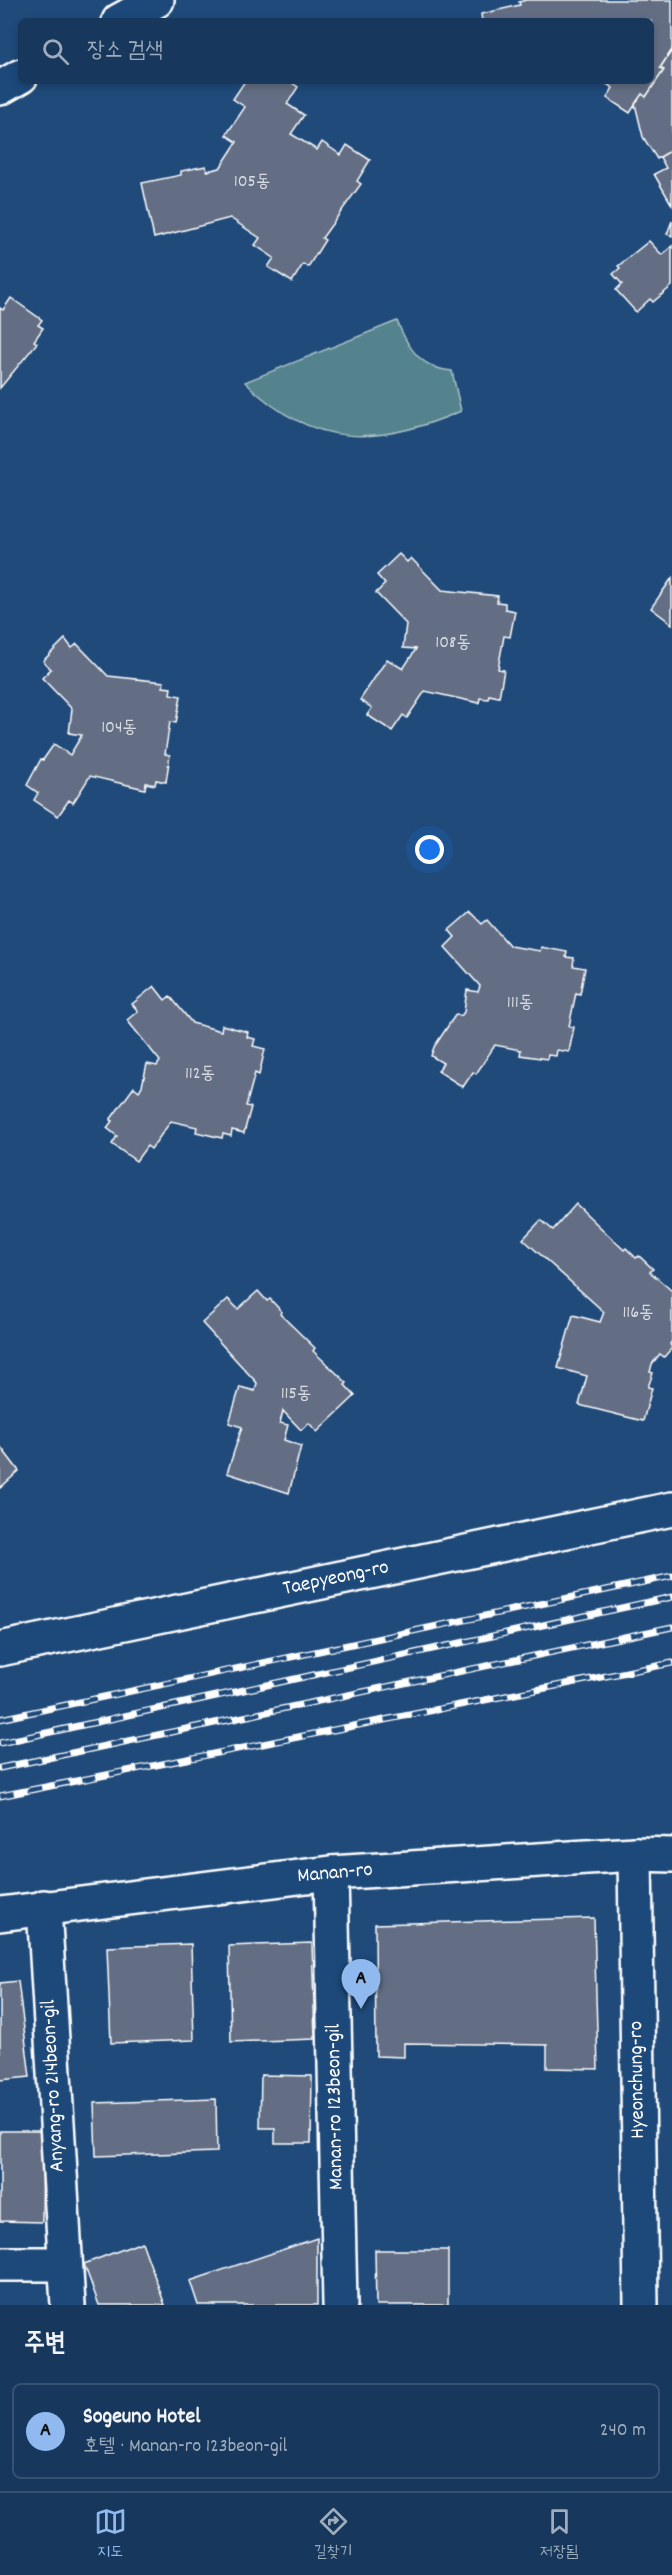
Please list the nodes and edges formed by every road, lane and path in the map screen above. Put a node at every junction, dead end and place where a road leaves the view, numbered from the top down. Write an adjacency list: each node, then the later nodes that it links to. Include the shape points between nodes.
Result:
1 (157, 0): 2 (street)
2 (125, 18)
3 (18, 78): 4 (street)
4 (0, 88)
5 (672, 1509): 6 (street, Taepyeong-ro)
6 (0, 1649)
7 (635, 1854): 8 (street, Manan-ro); 9 (street, Manan-ro); 16 (street, Hyeonchung-ro)
8 (672, 1855)
9 (332, 1873): 10 (street, Manan-ro); 15 (street, Manan-ro 123beon-gil)
10 (44, 1907): 11 (street, Manan-ro); 13 (street, Anyang-ro 214beon-gil)
11 (0, 1914)
12 (0, 2264): 13 (street)
13 (64, 2264): 14 (street, Anyang-ro 214beon-gil)
14 (68, 2305)
15 (340, 2305)
16 (641, 2305)

